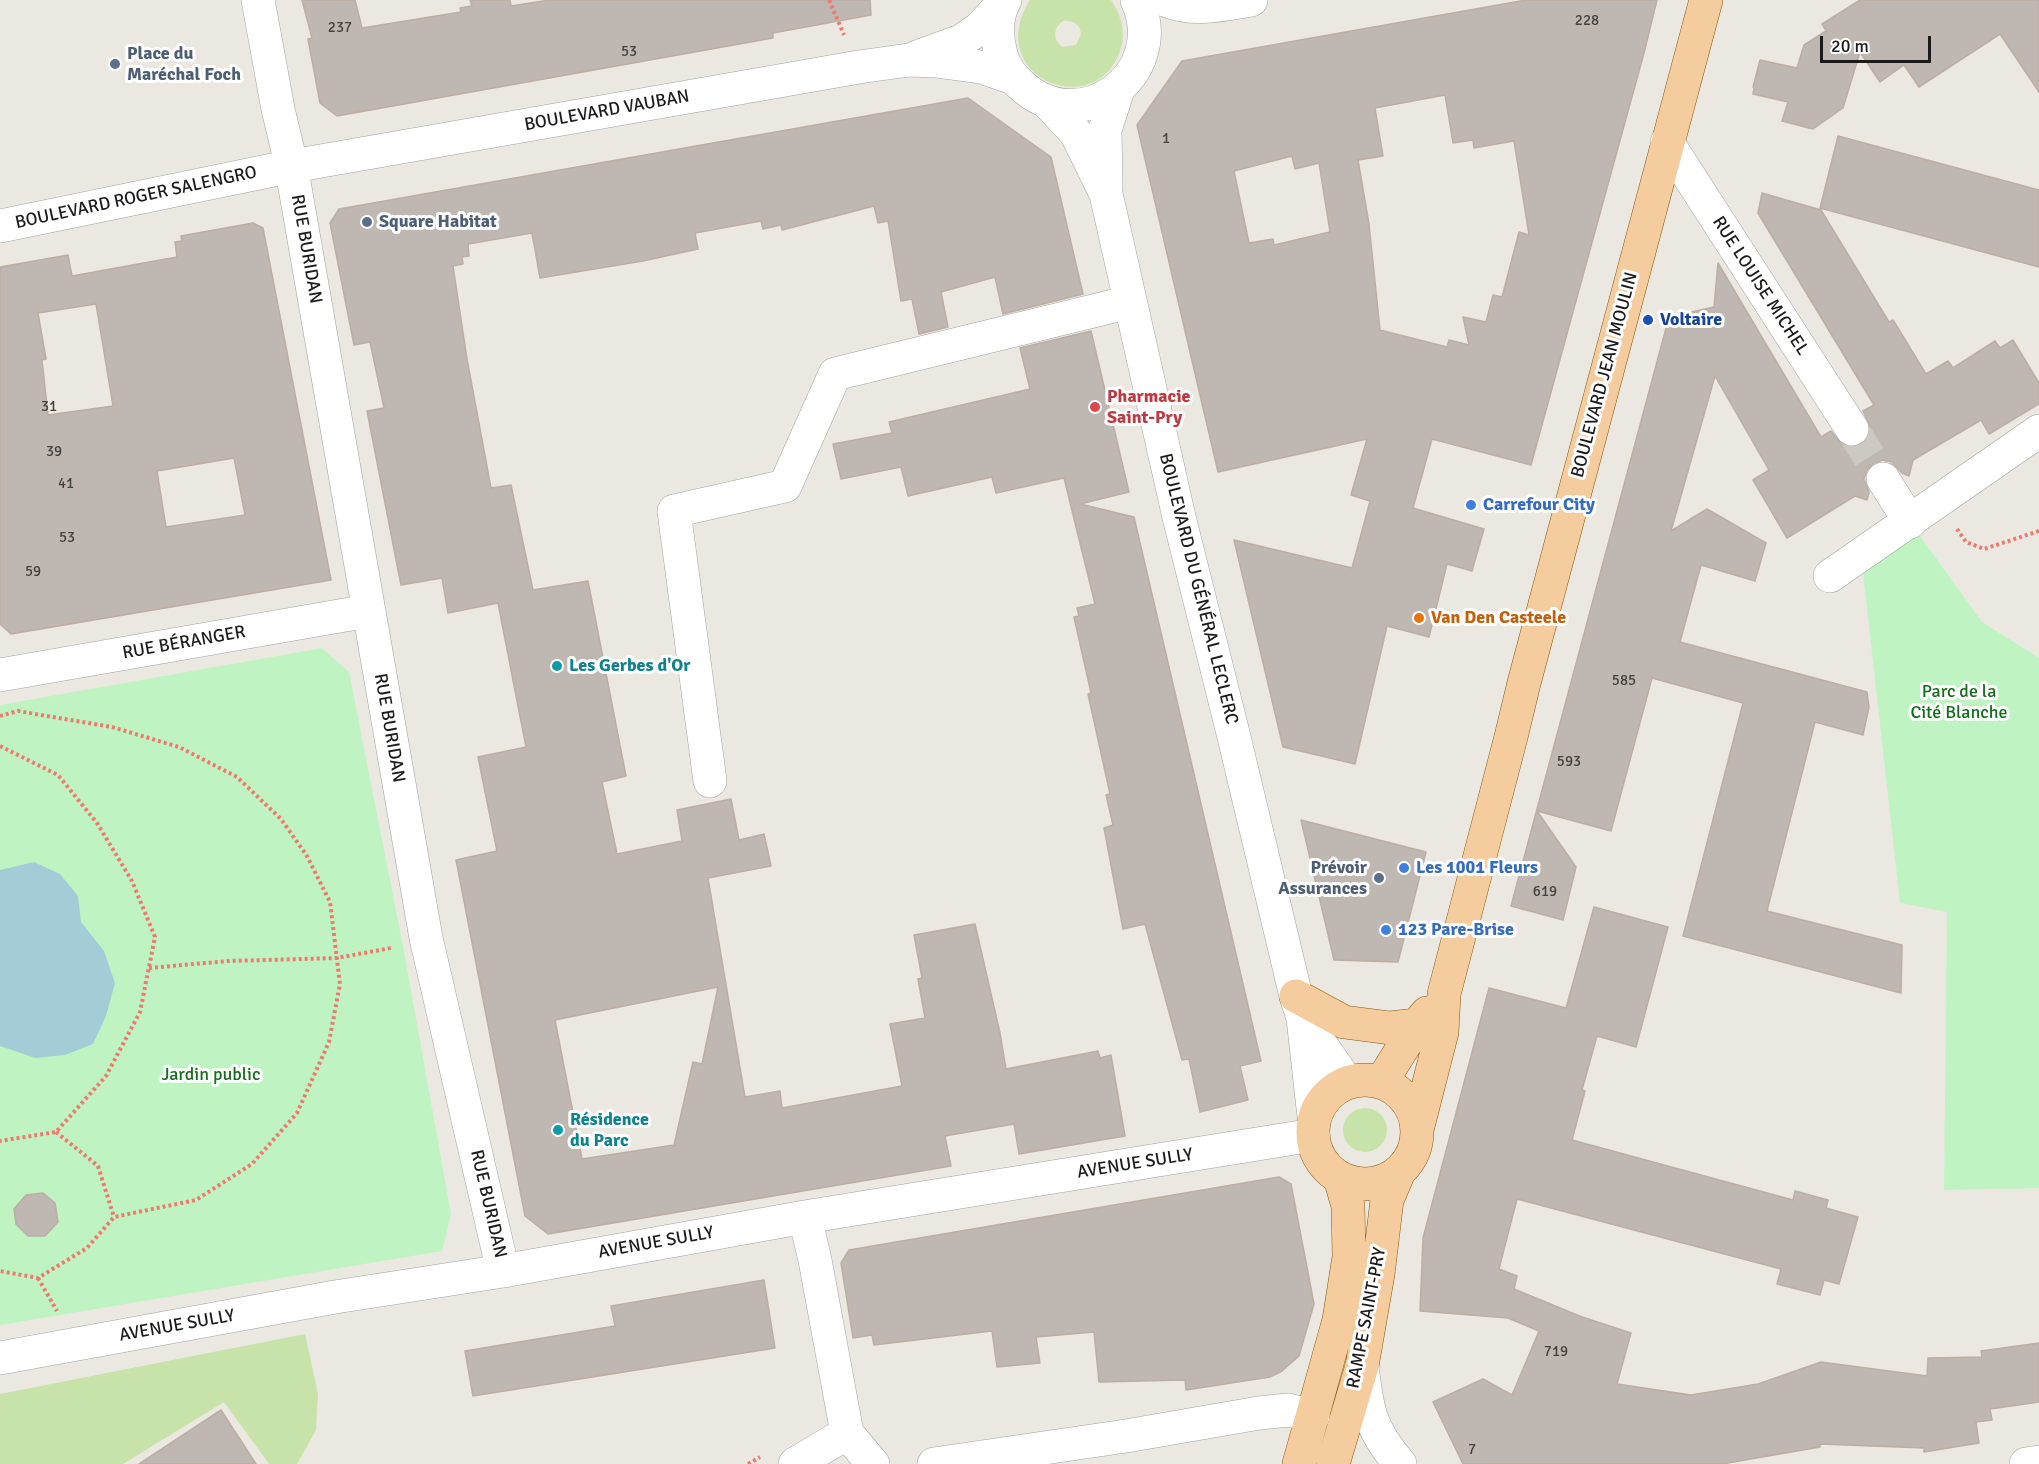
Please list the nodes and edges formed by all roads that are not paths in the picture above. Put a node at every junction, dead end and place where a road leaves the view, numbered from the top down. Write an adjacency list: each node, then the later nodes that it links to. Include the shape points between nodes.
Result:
1 (258, 0): 14 (street, RUE BURIDAN)
2 (1137, 0): 8 (street, via 1146,29)
3 (1165, 0): 7 (street)
4 (1251, 0): 7 (street)
5 (1706, 0): 13 (main road, BOULEVARD JEAN MOULIN)
6 (1004, 2): 9 (street, BOULEVARD VAUBAN, via 980,28 961,41); 10 (street, via 998,42)
7 (1207, 8): 8 (street)
8 (1144, 48): 11 (street, via 1134,71)
9 (909, 60): 10 (street, BOULEVARD VAUBAN, via 981,67); 14 (street, BOULEVARD VAUBAN)
10 (1013, 78): 12 (street)
11 (1118, 90): 12 (street, via 1096,102 1080,105); 15 (street, via 1105,130)
12 (1048, 103): 15 (street, BOULEVARD DU GÉNÉRAL LECLERC, via 1076,134)
13 (1667, 142): 18 (street, RUE LOUISE MICHEL); 26 (main road, BOULEVARD JEAN MOULIN)
14 (290, 166): 16 (street, BOULEVARD ROGER SALENGRO); 23 (street, RUE BURIDAN)
15 (1106, 194): 17 (street, BOULEVARD DU GÉNÉRAL LECLERC)
16 (0, 226)
17 (1130, 302): 25 (street, via 835,374 785,486 674,512); 27 (street, BOULEVARD DU GÉNÉRAL LECLERC)
18 (1852, 429)
19 (2039, 430): 21 (street)
20 (1883, 479): 21 (street)
21 (1910, 522): 22 (street)
22 (1830, 576)
23 (368, 611): 24 (street, RUE BÉRANGER); 36 (street, RUE BURIDAN, via 426,938)
24 (0, 675)
25 (710, 781)
26 (1444, 994): 28 (main road, BOULEVARD JEAN MOULIN); 32 (main road, BOULEVARD JEAN MOULIN, via 1442,1032)
27 (1299, 1007): 28 (main road, via 1344,1022 1390,1028); 30 (street, BOULEVARD DU GÉNÉRAL LECLERC); 31 (street, BOULEVARD DU GÉNÉRAL LECLERC)
28 (1416, 1024): 29 (main road, BOULEVARD JEAN MOULIN)
29 (1382, 1081): 30 (main road); 32 (main road, via 1406,1099)
30 (1347, 1082): 31 (main road, via 1326,1096)
31 (1314, 1126): 34 (main road, via 1315,1149); 35 (street, AVENUE SULLY)
32 (1418, 1126): 33 (main road, via 1414,1151)
33 (1399, 1172): 34 (main road, via 1373,1184); 38 (main road, RAMPE SAINT-PRY, via 1387,1200)
34 (1340, 1178): 39 (main road, RAMPE SAINT-PRY, via 1348,1206 1349,1257 1339,1320)
35 (805, 1216): 36 (street, AVENUE SULLY); 40 (street)
36 (503, 1271): 37 (street, AVENUE SULLY)
37 (0, 1358)
38 (1362, 1366): 46 (main road, RAMPE SAINT-PRY); 47 (street, via 1367,1408 1374,1427)
39 (1313, 1416): 44 (street, via 1288,1410 1258,1413); 45 (main road, RAMPE SAINT-PRY)
40 (847, 1433): 42 (street); 43 (street)
41 (2039, 1462): 48 (street)
42 (795, 1464)
43 (873, 1464)
44 (934, 1464)
45 (1299, 1464)
46 (1333, 1464)
47 (1400, 1464)
48 (2026, 1464)

